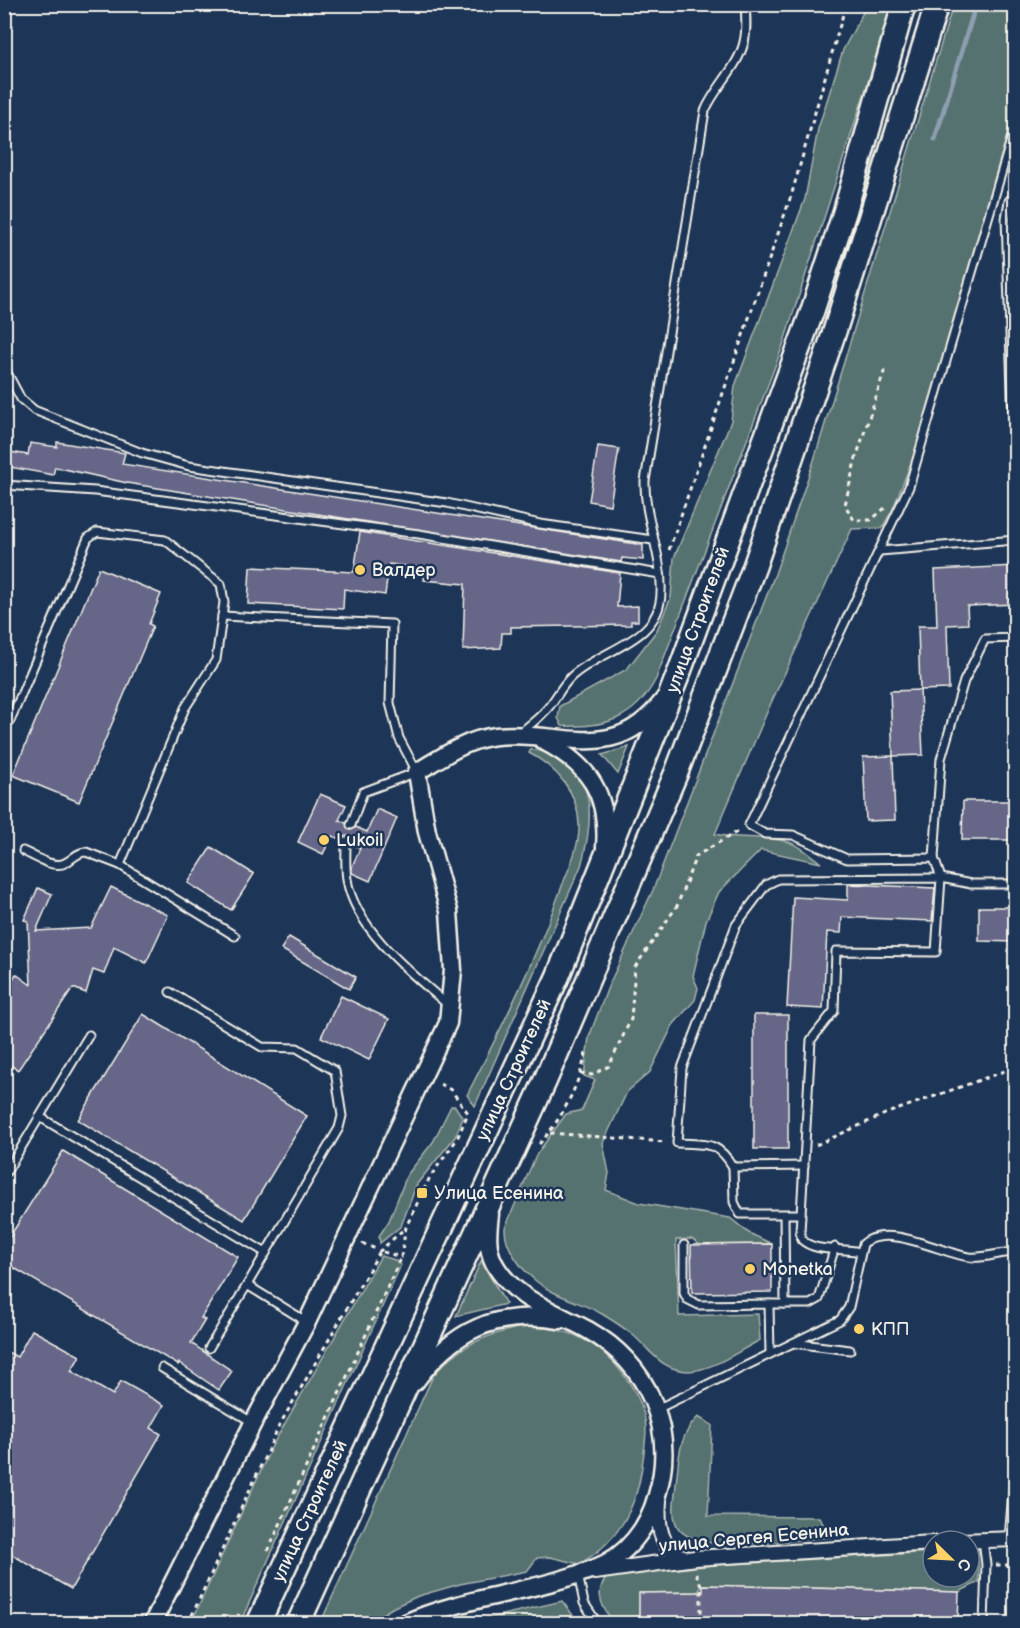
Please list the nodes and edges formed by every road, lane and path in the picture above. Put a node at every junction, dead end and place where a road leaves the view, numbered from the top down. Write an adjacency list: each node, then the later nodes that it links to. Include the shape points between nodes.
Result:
1 (745, 4): 12 (lane, via 745,34 740,53 711,95 702,126 645,481)
2 (846, 4): 15 (path, via 792,193)
3 (904, 4): 18 (main road, улица Строителей, via 816,301)
4 (937, 4): 47 (main road, улица Строителей, via 835,330 755,565 626,896)
5 (1016, 123): 14 (lane, via 909,487)
6 (1016, 194): 10 (lane, via 1006,218)
7 (4, 367): 12 (lane, via 21,399 34,410 142,453 189,466 447,503 519,520)
8 (885, 369): 11 (path, via 844,505 854,520 871,520)
9 (4, 485): 15 (lane, via 95,491 419,534)
10 (1016, 504)
11 (886, 507)
12 (652, 540): 15 (lane)
13 (1016, 540): 14 (lane)
14 (880, 551): 23 (lane)
15 (660, 574): 20 (lane, via 660,604 649,627 573,675)
16 (222, 616): 19 (lane, via 221,584 165,540 97,532 82,549); 21 (lane, via 392,624 390,703 399,738); 27 (lane, via 216,660 185,708)
17 (1016, 638): 26 (lane, via 985,639 964,681 941,759)
18 (680, 670): 20 (street, via 659,706 628,730 585,742); 29 (main road, улица Строителей)
19 (10, 721)
20 (526, 736): 21 (street, via 494,736 457,747); 29 (street, via 559,749 577,762 599,793 606,833)
21 (417, 772): 22 (lane, via 363,792); 33 (street, via 427,832 449,911 453,970)
22 (351, 825)
23 (749, 825): 26 (lane, via 765,834 794,835 847,859); 37 (path, via 696,856 677,906 635,967 631,1019 609,1066 592,1074)
24 (346, 841): 33 (lane, via 347,881 362,919 408,971)
25 (23, 851): 27 (lane, via 56,864 86,852)
26 (934, 858): 28 (lane)
27 (120, 865): 31 (lane)
28 (941, 878): 30 (lane, via 971,884); 41 (lane, via 784,878 766,885 736,925 682,1068); 43 (lane, via 936,952 836,951 834,1011 811,1040)
29 (598, 879): 83 (main road, улица Строителей, via 558,975)
30 (1016, 884)
31 (235, 936)
32 (170, 992): 57 (lane, via 261,1047 297,1048 334,1071 342,1116 339,1128)
33 (449, 1006): 38 (street, via 448,1023)
34 (89, 1035): 39 (lane)
35 (586, 1053): 37 (path)
36 (1016, 1067): 43 (path, via 885,1114)
37 (580, 1073): 40 (path)
38 (422, 1075): 50 (path, via 451,1090 468,1113); 51 (street)
39 (40, 1117): 46 (lane); 57 (lane)
40 (550, 1132): 41 (path); 42 (path)
41 (677, 1143): 45 (lane, via 717,1148)
42 (538, 1145)
43 (805, 1150): 44 (lane)
44 (804, 1166): 45 (lane); 48 (lane)
45 (733, 1167): 49 (lane, via 734,1202 740,1214)
46 (4, 1176)
47 (497, 1185): 63 (street, via 488,1232 493,1261 519,1292); 70 (main road, улица Строителей)
48 (801, 1214): 49 (lane); 53 (lane, via 802,1240 816,1248)
49 (784, 1215): 61 (lane)
50 (406, 1227): 54 (path); 58 (path)
51 (348, 1237): 54 (path); 62 (street)
52 (684, 1245): 60 (lane, via 684,1293 690,1302)
53 (835, 1247): 55 (lane); 61 (lane, via 819,1299 810,1304)
54 (380, 1251): 58 (path); 85 (path, via 279,1426)
55 (860, 1252): 56 (lane, via 868,1240 885,1236 972,1257); 64 (lane, via 844,1317)
56 (1016, 1252)
57 (266, 1253): 59 (lane)
58 (401, 1257): 78 (path)
59 (247, 1285): 62 (lane); 65 (lane)
60 (769, 1304): 61 (lane); 67 (lane)
61 (785, 1304)
62 (308, 1322): 71 (street)
63 (573, 1322): 69 (street, via 621,1354 644,1381); 70 (street, via 515,1317 473,1329 436,1356)
64 (793, 1343): 66 (lane); 67 (lane)
65 (209, 1348)
66 (850, 1350)
67 (770, 1354): 69 (lane)
68 (162, 1368): 71 (lane)
69 (657, 1409): 73 (street, via 663,1442)
70 (389, 1421): 87 (main road, улица Строителей)
71 (253, 1423): 84 (street)
72 (1016, 1456): 75 (lane)
73 (662, 1481): 77 (street, via 658,1516 662,1538 670,1550); 81 (street, via 645,1525 627,1549)
74 (983, 1539): 75 (street); 79 (lane)
75 (1012, 1539)
76 (921, 1544): 77 (street, улица Сергея Есенина)
77 (687, 1559): 81 (street, улица Сергея Есенина)
78 (264, 1560)
79 (986, 1565): 80 (path); 91 (lane)
80 (1016, 1565)
81 (578, 1574): 88 (street); 89 (lane, via 584,1603)
82 (696, 1578): 90 (path, via 701,1585 701,1619)
83 (249, 1618): 86 (path)
84 (152, 1623)
85 (188, 1623)
86 (234, 1623)
87 (298, 1623)
88 (403, 1623)
89 (598, 1623)
90 (714, 1623)
91 (984, 1623)

